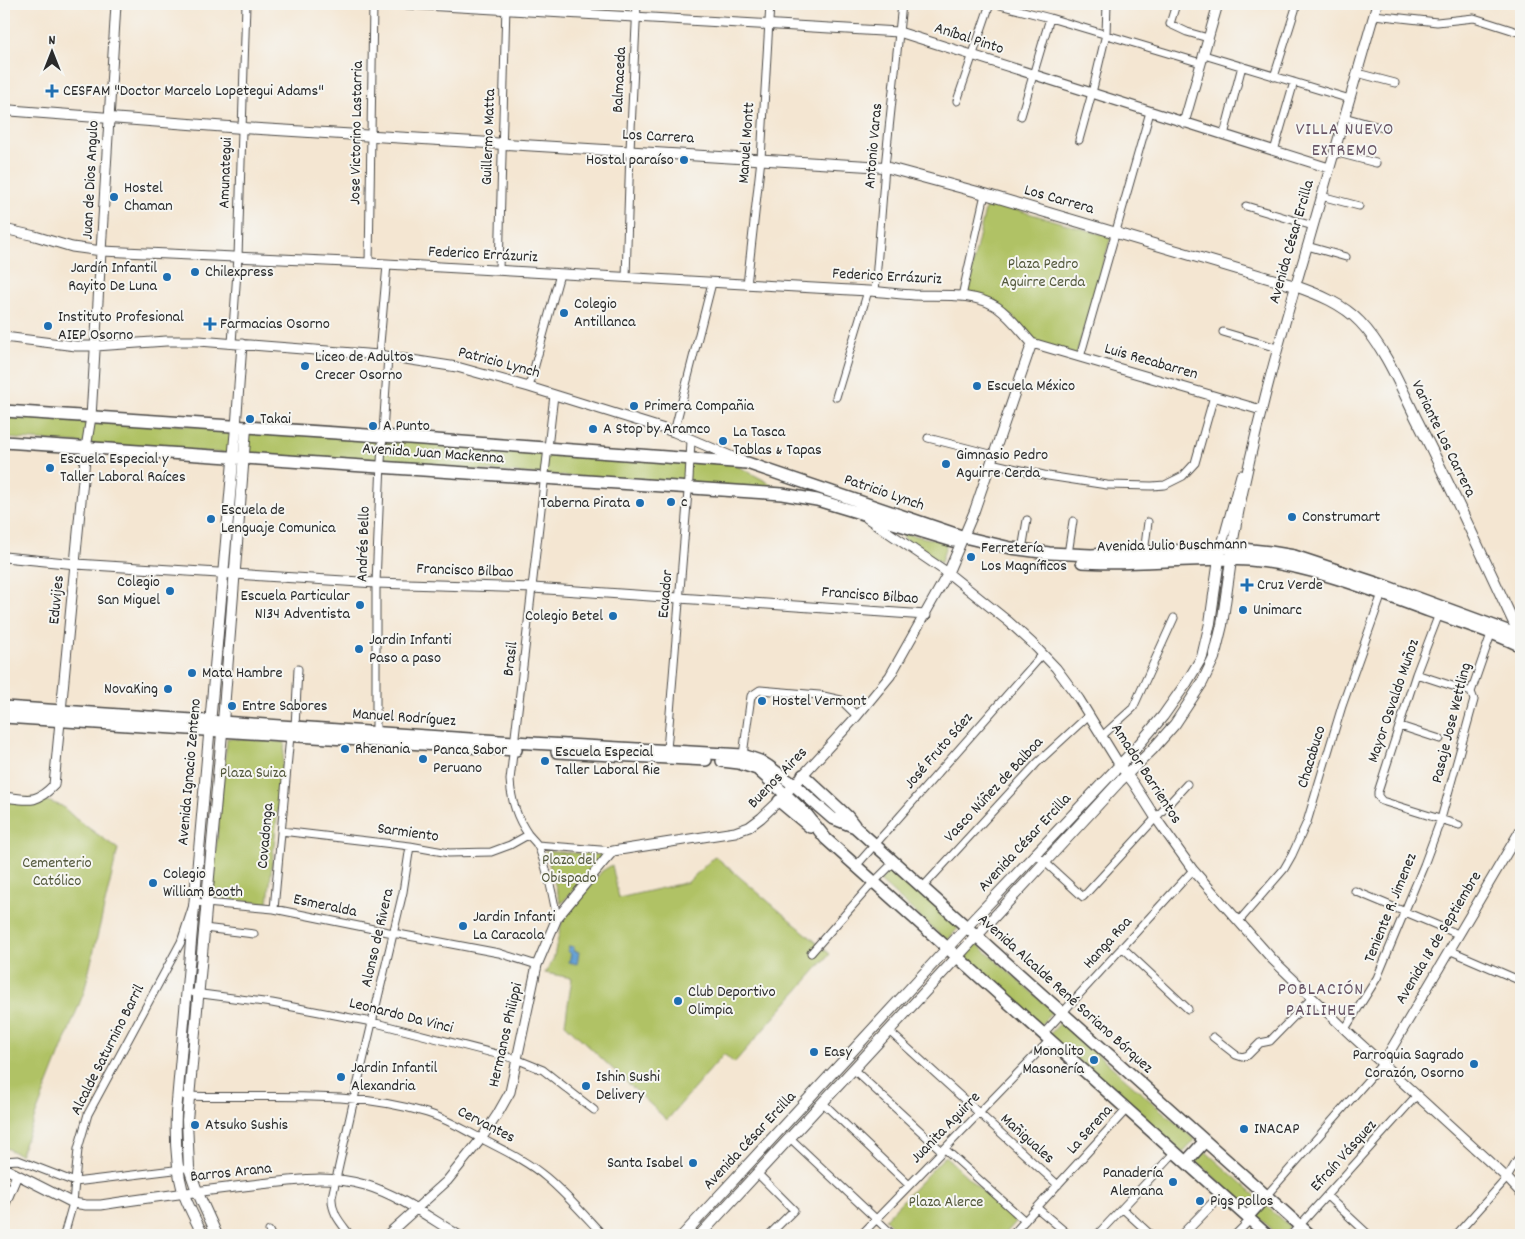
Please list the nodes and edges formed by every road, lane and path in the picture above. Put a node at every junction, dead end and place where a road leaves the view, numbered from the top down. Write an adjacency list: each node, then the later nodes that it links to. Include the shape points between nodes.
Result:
1 (116, 4): 38 (street, Juan de Dios Angulo)
2 (246, 4): 40 (street, Amunategui)
3 (373, 4): 43 (street, Jose Victorino Lastarria)
4 (406, 4): 14 (street, Aníbal Pinto)
5 (638, 4): 16 (street, Balmaceda)
6 (770, 4): 18 (street, Manuel Montt)
7 (902, 4): 19 (street, Antonio Varas)
8 (1107, 4): 21 (street)
9 (1176, 4): 22 (street, via 1170,24)
10 (1218, 4): 22 (street)
11 (1297, 4): 28 (street)
12 (1377, 4): 15 (street, Avenida César Ercilla)
13 (994, 5): 17 (street); 23 (street)
14 (506, 7): 16 (street, Aníbal Pinto); 45 (street, Guillermo Matta)
15 (1374, 14): 20 (street, via 1437,22 1474,18); 26 (street, Avenida César Ercilla)
16 (637, 17): 18 (street, Aníbal Pinto); 46 (street, Balmaceda)
17 (1050, 18): 21 (street); 27 (street)
18 (769, 25): 19 (street, Aníbal Pinto); 49 (street, Manuel Montt)
19 (899, 32): 23 (street, Aníbal Pinto); 51 (street, Antonio Varas)
20 (1521, 33)
21 (1106, 34): 24 (street); 31 (street)
22 (1208, 38): 24 (street)
23 (972, 55): 27 (street, Aníbal Pinto); 33 (street)
24 (1202, 59): 25 (street); 39 (street)
25 (1242, 66): 28 (street); 42 (street)
26 (1357, 73): 30 (street); 32 (street, Avenida César Ercilla)
27 (1033, 75): 31 (street, Aníbal Pinto); 36 (street)
28 (1274, 77): 29 (street)
29 (1294, 82): 32 (street); 47 (street)
30 (1395, 83)
31 (1092, 93): 35 (street, Aníbal Pinto); 44 (street)
32 (1350, 98): 37 (street, Avenida César Ercilla)
33 (957, 101)
34 (4, 110): 38 (main road, Los Carrera)
35 (1150, 112): 39 (street, Aníbal Pinto); 59 (street)
36 (1021, 116)
37 (1344, 117): 41 (street); 48 (street, Avenida César Ercilla)
38 (110, 118): 40 (main road, Los Carrera); 61 (street, Juan de Dios Angulo)
39 (1184, 123): 42 (street, Aníbal Pinto)
40 (242, 128): 43 (main road, Los Carrera); 62 (street, Amunategui)
41 (1383, 128)
42 (1224, 135): 47 (street, Aníbal Pinto)
43 (371, 136): 45 (main road, Los Carrera); 64 (street, Jose Victorino Lastarria)
44 (1079, 140)
45 (502, 144): 46 (main road, Los Carrera); 66 (street, Guillermo Matta)
46 (630, 150): 49 (main road, Los Carrera); 68 (street, Balmaceda)
47 (1274, 151): 52 (street, Aníbal Pinto)
48 (1334, 152): 50 (street); 52 (street, Avenida César Ercilla)
49 (761, 159): 51 (main road, Los Carrera); 70 (street, Manuel Montt)
50 (1376, 163)
51 (885, 167): 53 (main road, Los Carrera); 72 (street, Antonio Varas)
52 (1330, 168): 54 (street, Avenida César Ercilla)
53 (985, 194): 59 (main road, Los Carrera); 73 (street)
54 (1322, 196): 56 (street); 57 (street, Avenida César Ercilla)
55 (1246, 206): 57 (street)
56 (1359, 206)
57 (1313, 226): 60 (street, Avenida César Ercilla)
58 (4, 229): 61 (street, Federico Errázuriz, via 72,247)
59 (1116, 232): 71 (main road, Los Carrera); 82 (street)
60 (1307, 246): 63 (street); 71 (street, Avenida César Ercilla)
61 (102, 251): 62 (street, Federico Errázuriz); 79 (street, Juan de Dios Angulo)
62 (238, 257): 64 (street, Federico Errázuriz); 76 (street, Amunategui)
63 (1346, 257)
64 (369, 263): 65 (street, Federico Errázuriz)
65 (387, 265): 66 (street, Federico Errázuriz); 81 (street)
66 (499, 270): 67 (street, Federico Errázuriz)
67 (560, 274): 68 (street, Federico Errázuriz); 83 (street)
68 (626, 278): 69 (street, Federico Errázuriz)
69 (712, 283): 70 (street, Federico Errázuriz); 91 (street)
70 (747, 285): 72 (street, Federico Errázuriz)
71 (1295, 286): 80 (street, Avenida César Ercilla); 129 (main road, Variante Los Carrera, via 1323,296 1359,320 1390,364 1454,494)
72 (872, 291): 73 (street, Federico Errázuriz); 86 (street, Antonio Varas)
73 (962, 296): 77 (street, Federico Errázuriz, via 996,306)
74 (1223, 332): 80 (street)
75 (4, 338): 79 (street, Patricio Lynch)
76 (232, 343): 78 (street, Patricio Lynch); 79 (street, Patricio Lynch, via 166,341)
77 (1032, 343): 82 (street, Luis Recabarren); 100 (street, Buenos Aires)
78 (242, 344): 81 (street, Patricio Lynch); 90 (street)
79 (96, 346): 89 (street, Juan de Dios Angulo)
80 (1277, 348): 87 (street, Avenida César Ercilla)
81 (383, 356): 83 (street, Patricio Lynch, via 457,366); 92 (street, Andrés Bello)
82 (1080, 358): 85 (street, Luis Recabarren)
83 (529, 387): 84 (street, Patricio Lynch)
84 (554, 395): 91 (street, Patricio Lynch); 97 (street, Brasil)
85 (1214, 396): 87 (street, Luis Recabarren); 100 (street, via 1195,463 1183,476 1165,485 1107,485 1048,476)
86 (836, 397)
87 (1261, 410): 113 (street, Avenida César Ercilla)
88 (4, 411): 89 (main road, Avenida Juan Mackenna)
89 (91, 417): 90 (main road, Avenida Juan Mackenna); 96 (street, Eduvijes)
90 (241, 428): 92 (main road, Avenida Juan Mackenna); 98 (main road, Avenida Ignacio Zenteno)
91 (674, 432): 94 (street, Patricio Lynch)
92 (382, 436): 97 (main road, Avenida Juan Mackenna); 102 (street, Andrés Bello)
93 (928, 438): 100 (street)
94 (691, 440): 99 (street, Ecuador); 101 (street, Patricio Lynch)
95 (4, 442): 96 (main road, Avenida Juan Mackenna)
96 (86, 448): 98 (main road, Avenida Juan Mackenna); 115 (street, Eduvijes)
97 (548, 449): 99 (main road, Avenida Juan Mackenna); 103 (street, Brasil)
98 (238, 457): 102 (main road, Avenida Juan Mackenna); 116 (main road, Avenida Ignacio Zenteno); 117 (main road, Avenida Ignacio Zenteno)
99 (690, 458): 101 (main road, Avenida Juan Mackenna); 104 (street, Ecuador)
100 (993, 458): 109 (street, Buenos Aires)
101 (747, 463): 109 (main road, Patricio Lynch)
102 (380, 467): 103 (main road, Avenida Juan Mackenna); 119 (street, Andrés Bello)
103 (545, 478): 104 (main road, Avenida Juan Mackenna); 120 (street, Brasil)
104 (688, 488): 105 (main road, Avenida Juan Mackenna, via 782,494 817,500); 122 (street, Ecuador)
105 (858, 513): 109 (main road, Avenida Juan Mackenna); 118 (street, Avenida Juan Mackenna)
106 (1027, 520): 110 (street)
107 (1073, 521): 112 (street)
108 (1148, 522): 111 (street)
109 (963, 542): 110 (main road, Avenida Julio Buschmann); 113 (main road, Avenida Julio Buschmann, via 1024,556 1088,563); 118 (street, Buenos Aires, via 956,565)
110 (1022, 550): 112 (main road, Avenida Julio Buschmann)
111 (1144, 553): 112 (main road, Avenida Julio Buschmann); 113 (main road, Avenida Julio Buschmann)
112 (1068, 554)
113 (1226, 554): 121 (main road, Avenida Julio Buschmann, via 1270,552 1294,556); 123 (main road, Avenida César Ercilla); 126 (main road, Avenida César Ercilla)
114 (4, 557): 115 (street, Francisco Bilbao)
115 (76, 564): 116 (street, Francisco Bilbao); 139 (street, Eduvijes)
116 (223, 573): 117 (street, Francisco Bilbao); 143 (main road, Avenida Ignacio Zenteno)
117 (234, 573): 119 (street, Francisco Bilbao); 145 (main road, Avenida Ignacio Zenteno)
118 (948, 574): 125 (street, Buenos Aires); 130 (street, Amador Barrientos, via 1009,622)
119 (376, 583): 120 (street, Francisco Bilbao); 147 (street, Andrés Bello)
120 (533, 588): 122 (street, Francisco Bilbao); 150 (street, Brasil)
121 (1384, 590): 124 (main road, Avenida Julio Buschmann); 129 (main road, Avenida Julio Buschmann); 184 (street, Chacabuco, via 1342,706 1307,822 1284,870)
122 (679, 598): 125 (street, Francisco Bilbao); 151 (street, Ecuador)
123 (1212, 608): 126 (main road); 131 (main road, Avenida César Ercilla)
124 (1439, 614): 128 (main road, Avenida Julio Buschmann); 134 (street, Mayor Osvaldo Muñoz)
125 (926, 615): 140 (street, Buenos Aires, via 890,676)
126 (1223, 616): 132 (main road, Avenida César Ercilla, via 1220,638)
127 (1174, 618): 148 (street, via 1133,708)
128 (1491, 634): 129 (main road, Avenida Julio Buschmann); 135 (street, Pasaje Jose Wettling)
129 (1520, 640)
130 (1043, 654): 138 (street, Amador Barrientos); 168 (street, José Fruto Sáez)
131 (1202, 658): 132 (main road); 137 (main road, Avenida César Ercilla)
132 (1210, 667): 142 (main road, Avenida César Ercilla)
133 (298, 669): 146 (street, Covadonga)
134 (1416, 674): 135 (street); 144 (street, Mayor Osvaldo Muñoz)
135 (1472, 692): 161 (street, Pasaje Jose Wettling, via 1474,700)
136 (4, 707): 139 (main road, Manuel Rodríguez)
137 (1166, 711): 142 (main road, via 1176,712); 153 (main road, Avenida César Ercilla)
138 (1089, 715): 148 (street, Amador Barrientos); 177 (street, Vasco Núñez de Balboa, via 1037,763)
139 (60, 716): 141 (main road, Manuel Rodríguez); 143 (main road, Manuel Rodríguez); 158 (street, Eduvijes, via 54,786 34,800)
140 (856, 716): 152 (street, via 841,700 819,694 760,690 751,696); 155 (street, Buenos Aires)
141 (4, 717)
142 (1178, 719): 154 (main road, Avenida César Ercilla)
143 (210, 726): 145 (main road, Manuel Rodríguez); 179 (main road, Avenida Ignacio Zenteno)
144 (1400, 726): 149 (street); 161 (street, Mayor Osvaldo Muñoz, via 1378,796 1382,801)
145 (222, 727): 146 (main road, Manuel Rodríguez); 180 (main road, Avenida Ignacio Zenteno)
146 (292, 731): 147 (main road, Manuel Rodríguez); 150 (main road, Manuel Rodríguez); 165 (street, Covadonga)
147 (376, 732): 150 (main road, Manuel Rodríguez)
148 (1102, 736): 153 (street, Amador Barrientos)
149 (1440, 739)
150 (514, 746): 151 (main road, Manuel Rodríguez); 159 (main road, Manuel Rodríguez, via 734,762 757,769); 166 (street, Brasil, via 511,795 515,811)
151 (667, 750): 152 (main road, Manuel Rodríguez)
152 (743, 755): 157 (main road, Manuel Rodríguez, via 760,761)
153 (1119, 764): 154 (street, Amador Barrientos); 171 (main road, Avenida César Ercilla)
154 (1127, 774): 160 (street, Amador Barrientos); 173 (main road, Avenida César Ercilla)
155 (803, 775): 157 (street, Buenos Aires); 163 (main road, via 847,816)
156 (1188, 784): 160 (street)
157 (794, 785): 159 (street, Buenos Aires); 163 (main road, Avenida Alcalde René Soriano Bórquez, via 832,818)
158 (4, 797)
159 (782, 797): 170 (street, Buenos Aires, via 762,818 735,832); 174 (main road, Manuel Rodríguez)
160 (1155, 817): 173 (street, via 1083,897); 175 (street, Amador Barrientos)
161 (1441, 819): 162 (street); 182 (street, Teniente R. Jimenez)
162 (1459, 825)
163 (854, 827): 168 (main road, Avenida Alcalde René Soriano Bórquez)
164 (1521, 829): 189 (street, Avenida 18 de Septiembre)
165 (281, 831): 169 (street, Sarmiento); 181 (street, Covadonga)
166 (528, 835): 167 (street, Brasil); 169 (street, Sarmiento, via 491,852 449,853)
167 (537, 845): 170 (street, Buenos Aires); 183 (street, Brasil, via 552,890)
168 (874, 845): 172 (main road, Avenida Alcalde René Soriano Bórquez); 174 (street, José Fruto Sáez)
169 (410, 846): 187 (street, Alonso de Rivera)
170 (613, 851): 183 (street, Hermanos Philippi)
171 (1036, 854): 173 (street); 186 (main road, Avenida César Ercilla)
172 (894, 862): 176 (street); 177 (main road, Avenida Alcalde René Soriano Bórquez)
173 (1045, 862): 190 (main road, Avenida César Ercilla)
174 (856, 866): 176 (main road)
175 (1193, 870): 184 (street, Amador Barrientos); 192 (street, Hanga Roa)
176 (874, 882): 193 (main road); 196 (street)
177 (922, 888): 186 (main road, Avenida Alcalde René Soriano Bórquez)
178 (1354, 891): 182 (street)
179 (194, 902): 180 (street, Esmeralda); 191 (street, Alcalde Saturnino Barril); 194 (main road, Avenida Ignacio Zenteno)
180 (206, 902): 181 (street, Esmeralda); 185 (main road, Avenida Ignacio Zenteno)
181 (274, 909): 187 (street, Esmeralda)
182 (1404, 912): 189 (street); 206 (street, Teniente R. Jimenez, via 1377,978)
183 (557, 918): 198 (street, Hermanos Philippi)
184 (1239, 921): 202 (street, Amador Barrientos)
185 (204, 928): 188 (street); 201 (main road, Avenida Ignacio Zenteno)
186 (967, 928): 190 (main road, Avenida Alcalde René Soriano Bórquez); 193 (main road, Avenida César Ercilla)
187 (393, 933): 198 (street, Esmeralda, via 498,953); 205 (street, Alonso de Rivera)
188 (254, 934)
189 (1458, 934): 195 (street, Avenida 18 de Septiembre)
190 (976, 936): 197 (main road, Avenida César Ercilla); 204 (main road, Avenida Alcalde René Soriano Bórquez)
191 (181, 942): 194 (street, via 188,943); 236 (street, Alcalde Saturnino Barril, via 88,1114 78,1149)
192 (1122, 947): 203 (street); 204 (street, Hanga Roa)
193 (948, 948): 197 (main road); 261 (main road, Avenida César Ercilla)
194 (190, 949): 200 (main road, Avenida Ignacio Zenteno)
195 (1449, 950): 199 (street); 211 (street, Avenida 18 de Septiembre)
196 (811, 953)
197 (957, 957): 207 (main road, Avenida César Ercilla); 208 (main road)
198 (537, 965): 210 (street, Hermanos Philippi)
199 (1521, 981)
200 (186, 992): 201 (street, Leonardo Da Vinci); 213 (main road, Avenida Ignacio Zenteno)
201 (198, 993): 205 (street, Leonardo Da Vinci); 215 (main road, Avenida Ignacio Zenteno)
202 (1312, 998): 206 (street, Amador Barrientos); 209 (street, via 1270,1041 1260,1043 1242,1058)
203 (1188, 1009)
204 (1062, 1013): 208 (street, Hanga Roa); 223 (main road, Avenida Alcalde René Soriano Bórquez)
205 (372, 1022): 210 (street, Leonardo Da Vinci); 216 (street, Alonso de Rivera)
206 (1345, 1029): 211 (street, Amador Barrientos)
207 (889, 1031): 212 (main road, Avenida César Ercilla); 220 (street, Mañiguales)
208 (1047, 1037): 218 (main road); 220 (street, Juanita Aguirre)
209 (1213, 1037)
210 (516, 1059): 219 (street, Leonardo Da Vinci, via 543,1070); 222 (street, Hermanos Philippi, via 510,1092)
211 (1383, 1063): 214 (street, Amador Barrientos); 243 (street)
212 (853, 1070): 217 (main road, Avenida César Ercilla); 224 (street)
213 (177, 1095): 215 (street, Cervantes); 231 (main road, Avenida Ignacio Zenteno)
214 (1417, 1095): 234 (street, Amador Barrientos); 244 (street, Efraín Vásquez)
215 (189, 1096): 216 (street, Cervantes); 230 (main road, Avenida Ignacio Zenteno)
216 (354, 1099): 222 (street, Cervantes, via 428,1114 456,1124); 235 (street, Alonso de Rivera)
217 (822, 1102): 221 (main road, Avenida César Ercilla); 237 (street)
218 (1127, 1109): 225 (main road); 238 (street, La Serena)
219 (594, 1110)
220 (978, 1114): 224 (street, Juanita Aguirre); 238 (street, Mañiguales)
221 (790, 1138): 232 (main road, Avenida César Ercilla); 251 (street)
222 (481, 1139): 249 (street, Hermanos Philippi, via 447,1181); 260 (street, Cervantes, via 520,1158 547,1178)
223 (1205, 1141): 228 (main road); 243 (main road, Avenida Alcalde René Soriano Bórquez)
224 (944, 1150): 237 (street, Juanita Aguirre); 252 (street)
225 (1175, 1152): 228 (main road); 248 (street)
226 (1521, 1154): 234 (street)
227 (4, 1161): 236 (street, Barros Arana, via 18,1160)
228 (1186, 1162): 242 (main road)
229 (4, 1168): 233 (street, Barros Arana)
230 (190, 1168): 231 (street, Barros Arana); 239 (main road, Avenida Ignacio Zenteno)
231 (178, 1170): 236 (street, Barros Arana); 240 (main road, Avenida Ignacio Zenteno)
232 (757, 1173): 262 (main road, Avenida César Ercilla); 263 (street, via 794,1210)
233 (17, 1175): 245 (street, Barros Arana); 246 (street)
234 (1507, 1178): 241 (street, Amador Barrientos); 276 (street)
235 (336, 1180): 239 (street, Barros Arana, via 311,1179); 249 (street, Barros Arana, via 375,1188); 257 (street, Alonso de Rivera, via 333,1208)
236 (75, 1182): 245 (street, Alcalde Saturnino Barril)
237 (910, 1185): 251 (street, Juanita Aguirre)
238 (1058, 1185): 247 (street, La Serena)
239 (197, 1191): 240 (street, Barros Arana); 256 (main road, Avenida Ignacio Zenteno)
240 (184, 1193): 245 (street, Barros Arana, via 101,1205); 255 (main road, Avenida Ignacio Zenteno)
241 (1521, 1193)
242 (1222, 1194): 250 (main road); 270 (street)
243 (1266, 1196): 250 (main road); 253 (main road, Avenida Alcalde René Soriano Bórquez)
244 (1327, 1196): 253 (street, Efraín Vásquez); 275 (street)
245 (73, 1203): 254 (street, Alcalde Saturnino Barril)
246 (4, 1206)
247 (1037, 1208): 252 (street, La Serena); 267 (street)
248 (1123, 1209): 268 (street); 269 (street)
249 (416, 1210): 258 (street, Hermanos Philippi); 259 (street, Barros Arana)
250 (1249, 1218): 271 (street); 272 (main road)
251 (876, 1220): 264 (street, Juanita Aguirre); 265 (street)
252 (1025, 1221): 266 (street, La Serena)
253 (1300, 1226): 273 (street, Efraín Vásquez); 274 (main road, Avenida Alcalde René Soriano Bórquez)
254 (64, 1235)
255 (203, 1235)
256 (217, 1235)
257 (350, 1235)
258 (387, 1235)
259 (458, 1235)
260 (603, 1235)
261 (683, 1235)
262 (700, 1235)
263 (769, 1235)
264 (861, 1235)
265 (893, 1235)
266 (1012, 1235)
267 (1069, 1235)
268 (1097, 1235)
269 (1151, 1235)
270 (1182, 1235)
271 (1235, 1235)
272 (1268, 1235)
273 (1291, 1235)
274 (1310, 1235)
275 (1370, 1235)
276 (1456, 1235)

